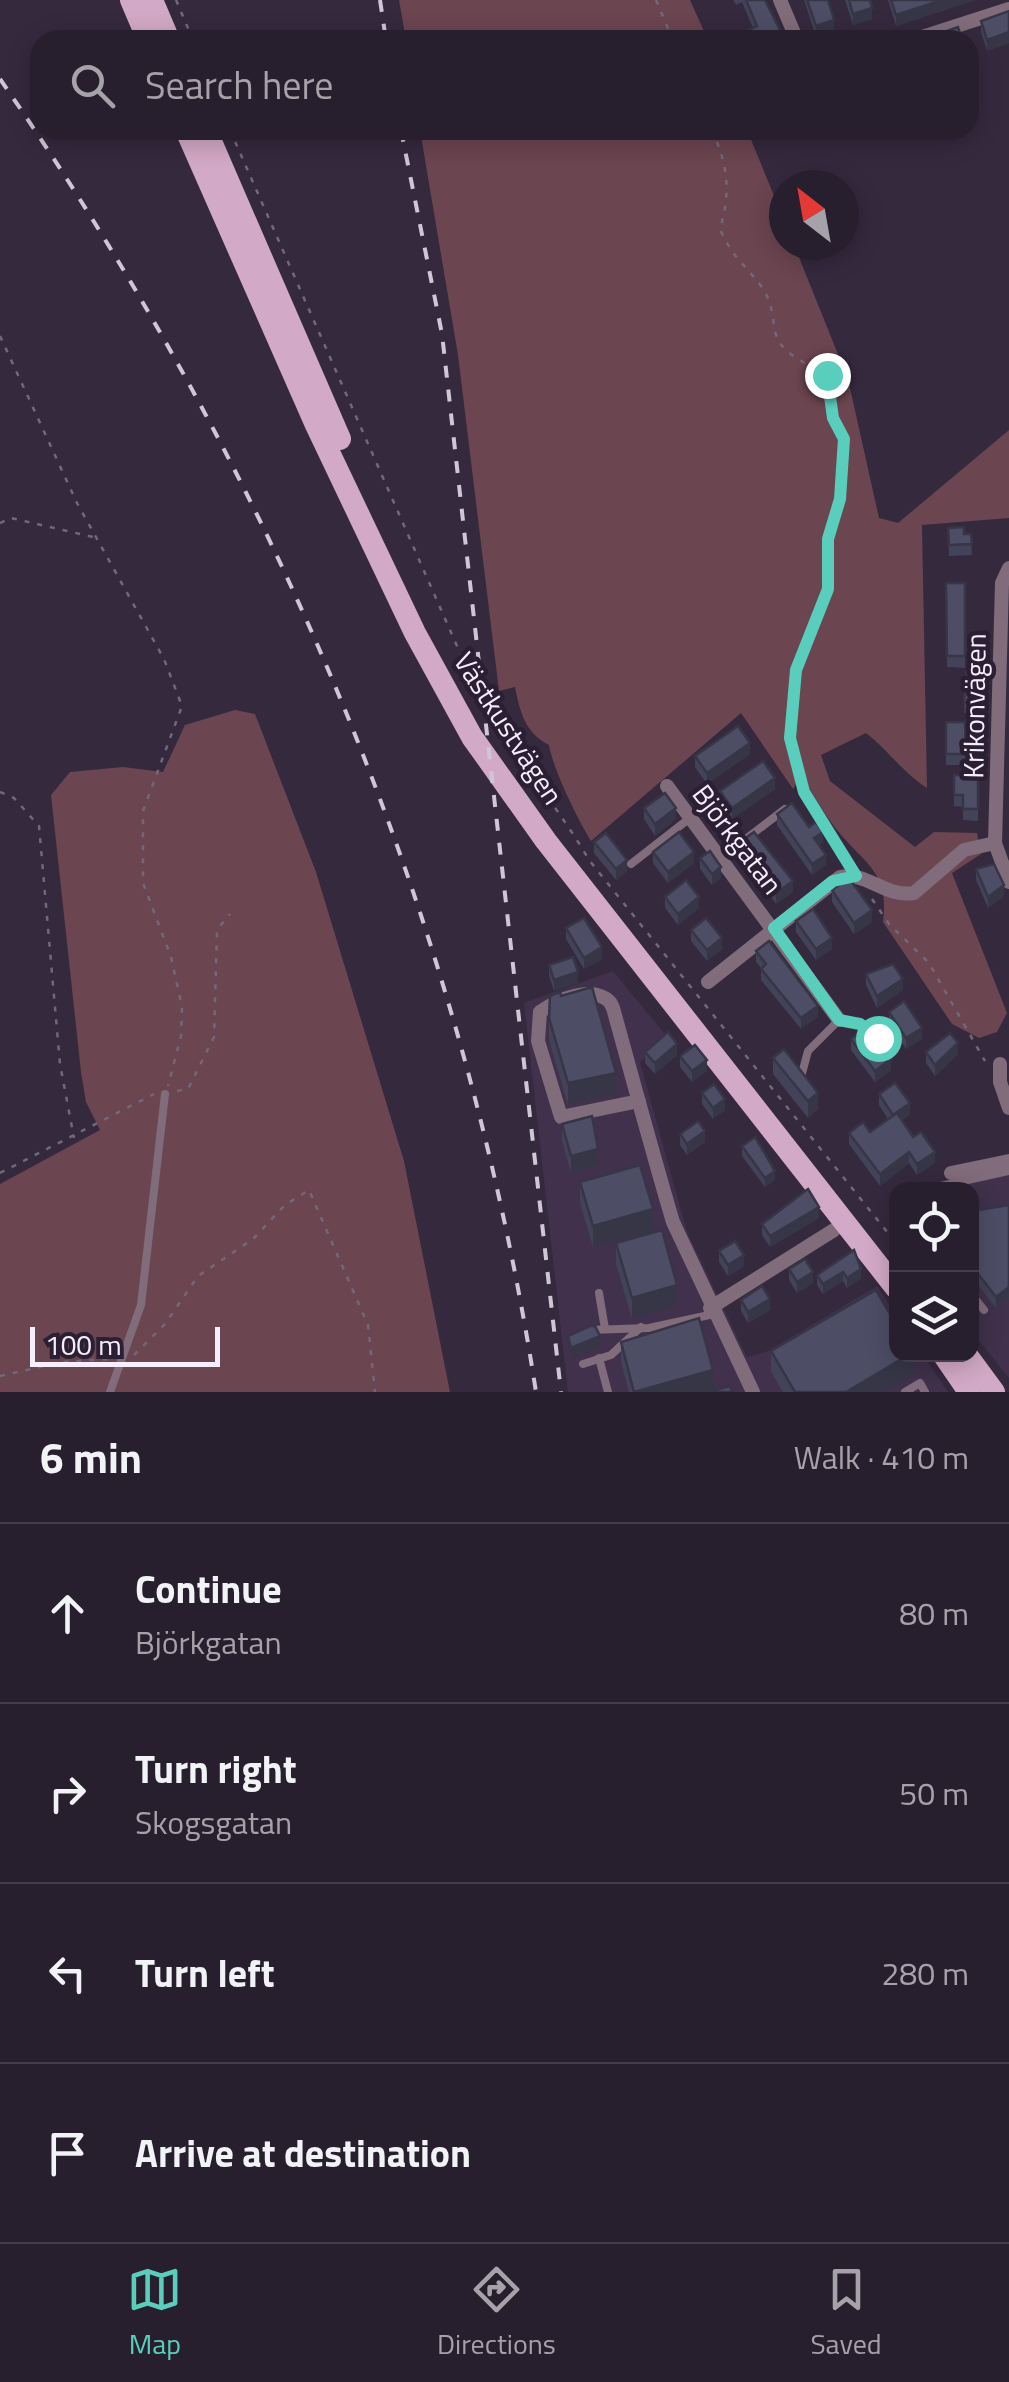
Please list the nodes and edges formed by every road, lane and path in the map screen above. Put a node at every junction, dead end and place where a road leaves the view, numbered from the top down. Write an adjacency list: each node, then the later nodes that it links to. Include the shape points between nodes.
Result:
1 (131, 0): 7 (main road)
2 (152, 0): 8 (main road)
3 (176, 0): 9 (path)
4 (656, 0): 10 (path)
5 (780, 0): 11 (street)
6 (1009, 9): 12 (street)
7 (144, 30)
8 (165, 30)
9 (189, 30)
10 (669, 30)
11 (792, 30)
12 (944, 30)
13 (190, 140): 50 (main road, Västkustvägen, via 350,496 472,737)
14 (210, 140): 49 (main road, Västkustvägen, via 427,627 490,742)
15 (234, 140): 48 (path, via 479,696 495,710 588,860)
16 (717, 140): 29 (path, via 727,163 728,202 720,230 734,260 767,297 775,335 787,352 827,375 833,418 844,439 840,499 828,539 828,589 796,670 790,738 804,792)
17 (0, 336): 19 (path)
18 (0, 523): 19 (path, via 12,518)
19 (94, 537): 38 (path, via 164,659 182,706 143,811 143,883 182,1007)
20 (1006, 570): 21 (street, Krikonvägen)
21 (1004, 752): 26 (street, Krikonvägen)
22 (667, 786): 25 (street, Björkgatan)
23 (0, 792): 41 (path, via 39,826 60,1064)
24 (791, 805): 27 (lane)
25 (691, 817): 27 (street, Björkgatan); 28 (lane)
26 (995, 843): 29 (street, via 964,850 914,893 890,893); 30 (street)
27 (721, 858): 32 (street, Björkgatan)
28 (631, 864)
29 (856, 876): 32 (street, via 833,881); 36 (path, via 889,924 930,963)
30 (1009, 882)
31 (230, 914): 38 (path, via 218,930 214,1037 188,1089)
32 (774, 928): 33 (street); 34 (street, Björkgatan)
33 (708, 982)
34 (839, 1020): 35 (lane, via 860,1024); 37 (lane, via 808,1051)
35 (878, 1038)
36 (993, 1063): 40 (street)
37 (803, 1081)
38 (165, 1094): 41 (path, via 143,1098); 58 (lane, via 150,1254)
39 (639, 1101): 39 (street, via 607,998 590,993 540,1012 538,1042 561,1117); 54 (street, via 673,1222)
40 (1009, 1108)
41 (74, 1138): 44 (path)
42 (1009, 1160): 45 (street)
43 (1009, 1171): 46 (lane)
44 (0, 1173)
45 (951, 1174)
46 (959, 1182)
47 (834, 1230): 54 (street)
48 (889, 1234)
49 (889, 1251)
50 (889, 1279)
51 (599, 1293): 56 (lane)
52 (979, 1304): 53 (lane)
53 (984, 1310)
54 (712, 1311): 55 (lane); 67 (street)
55 (641, 1327): 56 (lane); 59 (lane)
56 (606, 1329): 57 (lane)
57 (586, 1330)
58 (125, 1358): 63 (path, via 62,1362); 64 (lane); 65 (path, via 139,1353 165,1324 198,1276 253,1240 308,1190 368,1326)
59 (599, 1358): 62 (lane); 66 (lane)
60 (948, 1362): 70 (main road)
61 (972, 1362): 71 (main road)
62 (582, 1364)
63 (0, 1376)
64 (110, 1392)
65 (375, 1392)
66 (608, 1392)
67 (752, 1392)
68 (905, 1392): 69 (lane, via 920,1383)
69 (925, 1392)
70 (969, 1392)
71 (994, 1392)

